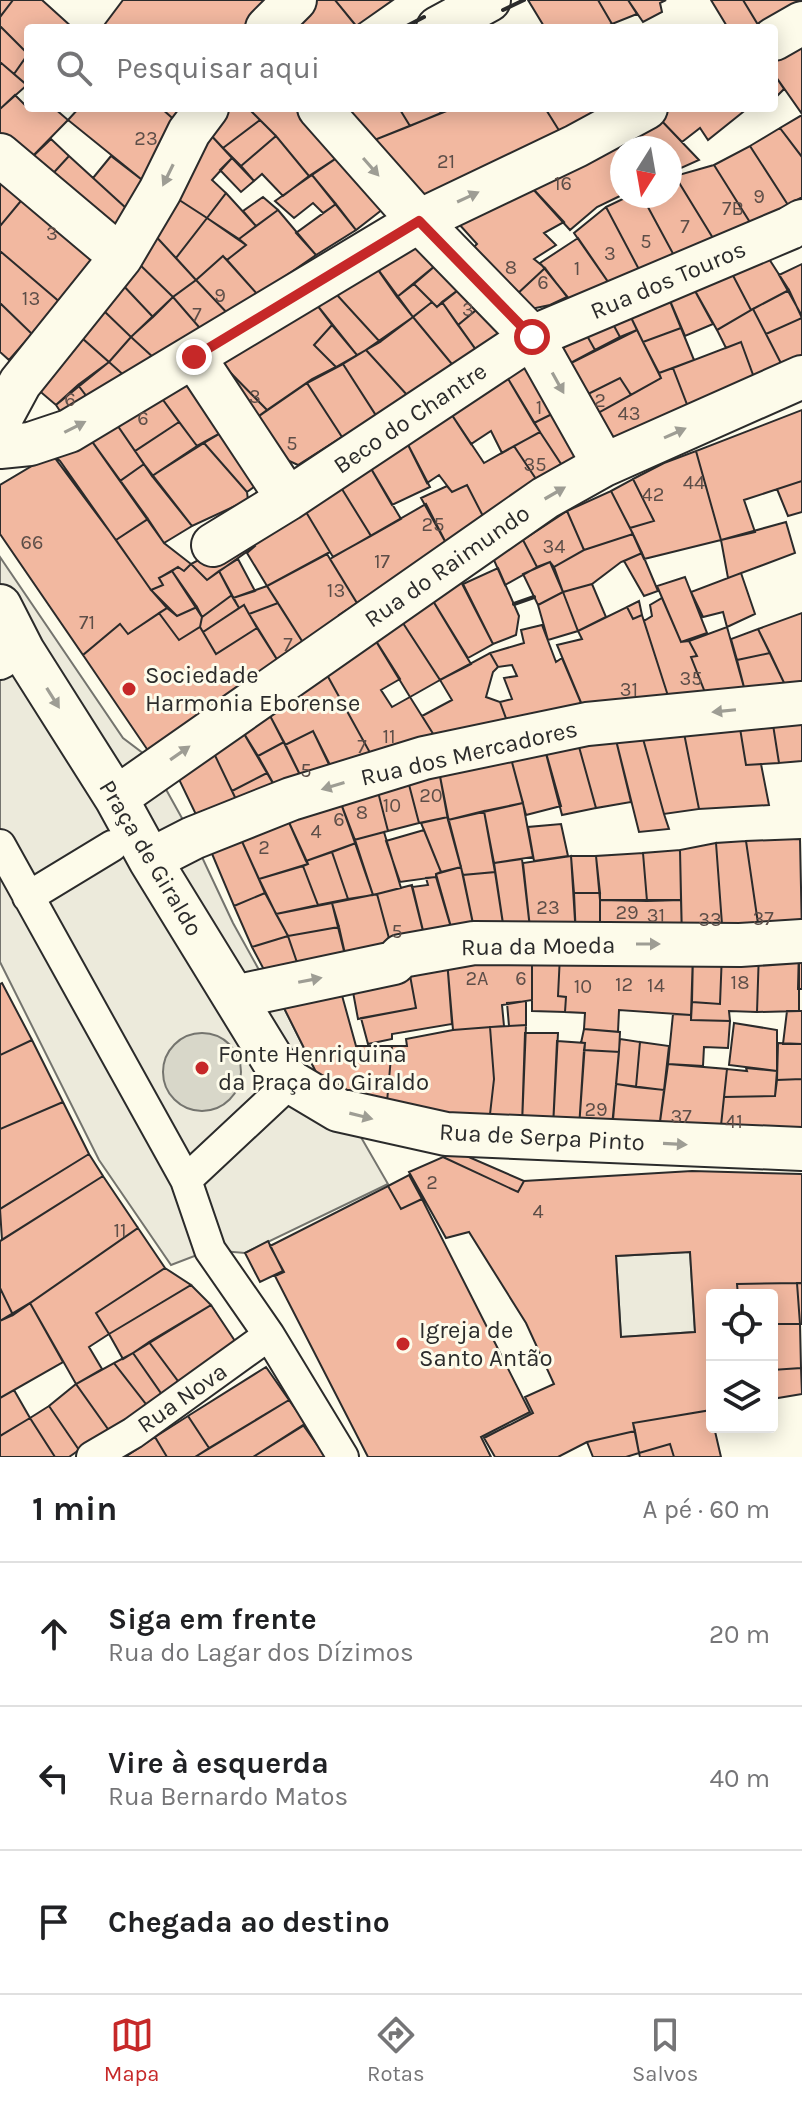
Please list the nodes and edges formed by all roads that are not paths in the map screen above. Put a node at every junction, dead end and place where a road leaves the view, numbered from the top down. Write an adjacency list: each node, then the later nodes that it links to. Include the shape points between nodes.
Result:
1 (489, 0): 3 (street)
2 (802, 23): 4 (street)
3 (445, 24)
4 (778, 37)
5 (204, 112): 11 (street, one-way to 11)
6 (323, 112): 9 (street, one-way to 9)
7 (639, 112): 9 (street, one-way to 7)
8 (0, 155): 11 (street)
9 (419, 221): 12 (street); 13 (street)
10 (802, 221): 12 (street, Rua dos Touros)
11 (121, 257): 15 (street, via 20,383)
12 (532, 337): 17 (street, one-way to 17); 18 (street, Beco do Chantre)
13 (194, 357): 16 (street, one-way to 13, via 69,431); 18 (street)
14 (802, 377): 17 (street, Rua do Raimundo, one-way to 14)
15 (0, 420)
16 (0, 447)
17 (604, 465): 22 (street, Rua do Raimundo, one-way to 17, via 545,498)
18 (288, 499): 19 (street, Beco do Chantre)
19 (213, 545)
20 (3, 637): 22 (street, Praça de Giraldo, one-way to 22)
21 (802, 703): 25 (street, Rua dos Mercadores, one-way to 25, via 587,724 424,758 291,799)
22 (116, 798): 25 (street, Praça de Giraldo)
23 (0, 845): 26 (street)
24 (112, 846): 26 (street, Praça de Giraldo)
25 (150, 860): 28 (street, Praça de Giraldo)
26 (28, 897): 31 (street)
27 (802, 941): 28 (street, Rua da Moeda, one-way to 27, via 474,943)
28 (234, 997): 29 (street, Praça de Giraldo)
29 (285, 1087): 30 (street, Rua de Serpa Pinto, one-way to 30, via 338,1110 446,1134); 31 (street)
30 (802, 1149)
31 (186, 1180): 32 (street, via 210,1250)
32 (269, 1335): 33 (street, Rua Nova); 34 (street)
33 (92, 1457)
34 (343, 1457)

